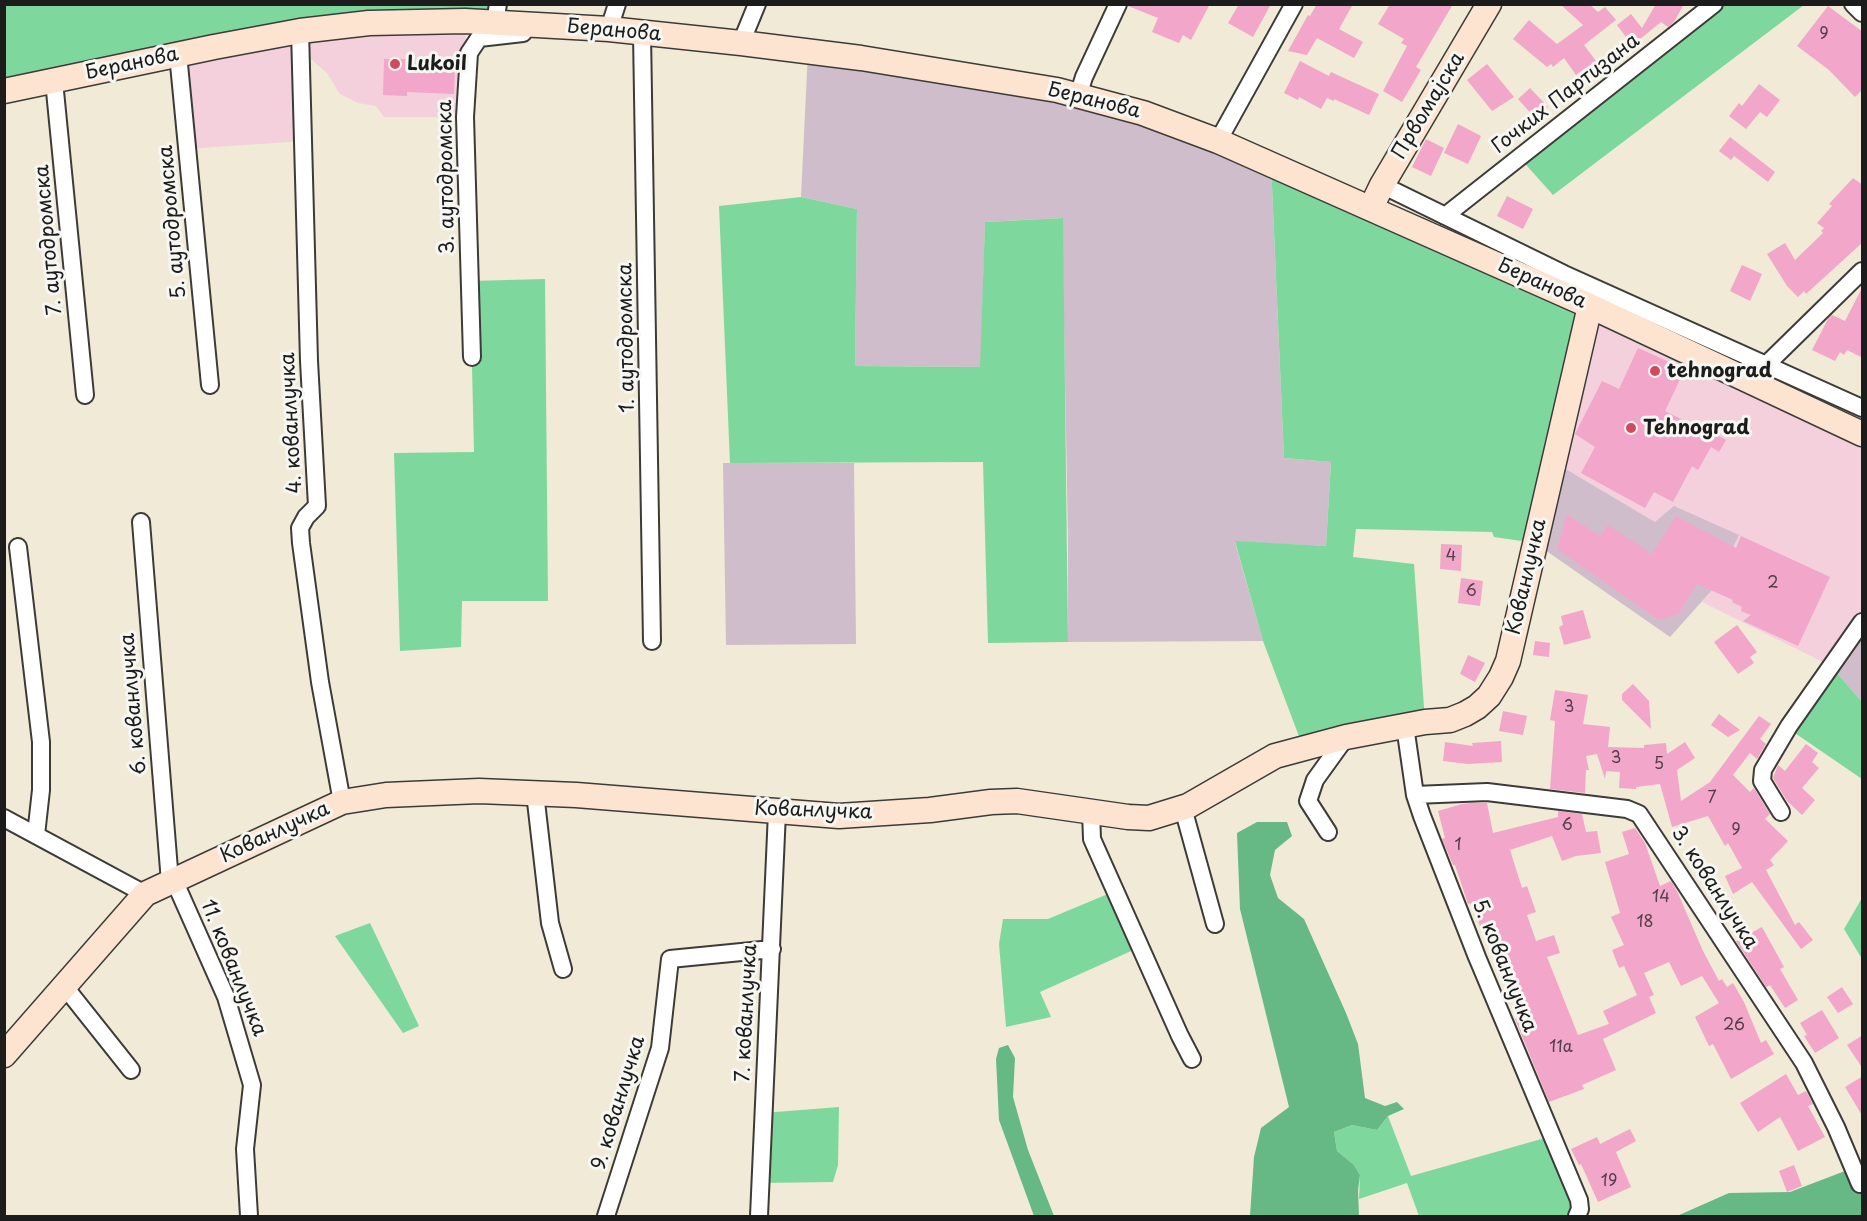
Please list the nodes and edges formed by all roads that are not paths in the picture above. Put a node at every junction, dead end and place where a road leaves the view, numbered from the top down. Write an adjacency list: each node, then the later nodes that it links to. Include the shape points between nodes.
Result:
1 (617, 4): 10 (street)
2 (757, 4): 13 (street)
3 (1118, 4): 17 (street)
4 (1294, 4): 18 (street)
5 (1489, 4): 19 (main road, Првомајска)
6 (1714, 4): 21 (street, Гочких Партизана)
7 (1853, 4): 9 (street)
8 (496, 13): 10 (main road, Беранова); 11 (main road, Беранова)
9 (1863, 13)
10 (599, 28): 12 (main road, Беранова); 24 (street, 3. аутодромска, via 479,38 469,53 465,117)
11 (300, 31): 14 (main road, Беранова); 38 (street, 4. кованлучка, via 317,506 306,517 300,535 320,682)
12 (642, 34): 13 (main road, Беранова); 33 (street, 1. аутодромска)
13 (741, 43): 17 (main road, Беранова, via 964,74)
14 (178, 54): 15 (main road, Беранова); 26 (street, 5. аутодромска)
15 (54, 81): 16 (main road, Беранова); 27 (street, 7. аутодромска)
16 (4, 91)
17 (1078, 96): 18 (main road, Беранова, via 1143,113)
18 (1218, 141): 20 (main road, Беранова)
19 (1382, 184): 20 (main road, Првомајска); 21 (street, Беранова)
20 (1371, 208): 23 (main road, Беранова)
21 (1445, 216): 25 (street, Беранова)
22 (1863, 271): 25 (street)
23 (1590, 306): 29 (main road, Беранова); 34 (main road, Кованлучка, via 1505,669 1489,696 1465,714)
24 (472, 357)
25 (1767, 365): 28 (street, Беранова)
26 (210, 386)
27 (84, 395)
28 (1863, 408)
29 (1863, 434)
30 (141, 522): 46 (street, 6. кованлучка)
31 (18, 547): 45 (street, via 40,742 41,790)
32 (1863, 622): 42 (street, via 1789,726 1763,770 1762,781)
33 (652, 641)
34 (1405, 726): 35 (main road, Кованлучка); 37 (street, 5. кованлучка)
35 (1346, 737): 39 (main road, Кованлучка, via 1275,756); 44 (street, via 1315,780 1308,801)
36 (535, 793): 38 (main road, Кованлучка, via 386,795); 40 (main road, Кованлучка); 50 (street, via 550,923)
37 (1415, 795): 55 (street, 3. кованлучка, via 1496,793 1627,809 1640,814 1804,1063); 59 (street, 5. кованлучка, via 1477,957 1579,1200)
38 (342, 802): 46 (main road, Кованлучка)
39 (1183, 808): 41 (main road, Кованлучка, via 1149,818); 48 (street)
40 (777, 812): 41 (main road, Кованлучка, via 839,816 1017,801); 49 (street, 7. кованлучка)
41 (1091, 812): 53 (street, via 1092,840)
42 (1781, 813)
43 (4, 818): 45 (street)
44 (1328, 832)
45 (36, 835): 47 (street)
46 (172, 881): 47 (main road, Кованлучка); 56 (street, 11. кованлучка, via 226,997 252,1085 245,1149)
47 (145, 894): 51 (main road, Кованлучка)
48 (1215, 924)
49 (772, 949): 57 (street, 9. кованлучка, via 670,959 660,1048); 58 (street, 7. кованлучка)
50 (563, 969)
51 (65, 987): 52 (main road, Кованлучка); 54 (street)
52 (4, 1056)
53 (1192, 1059)
54 (131, 1070)
55 (1860, 1184)
56 (249, 1216)
57 (606, 1216)
58 (759, 1216)
59 (1577, 1216)

